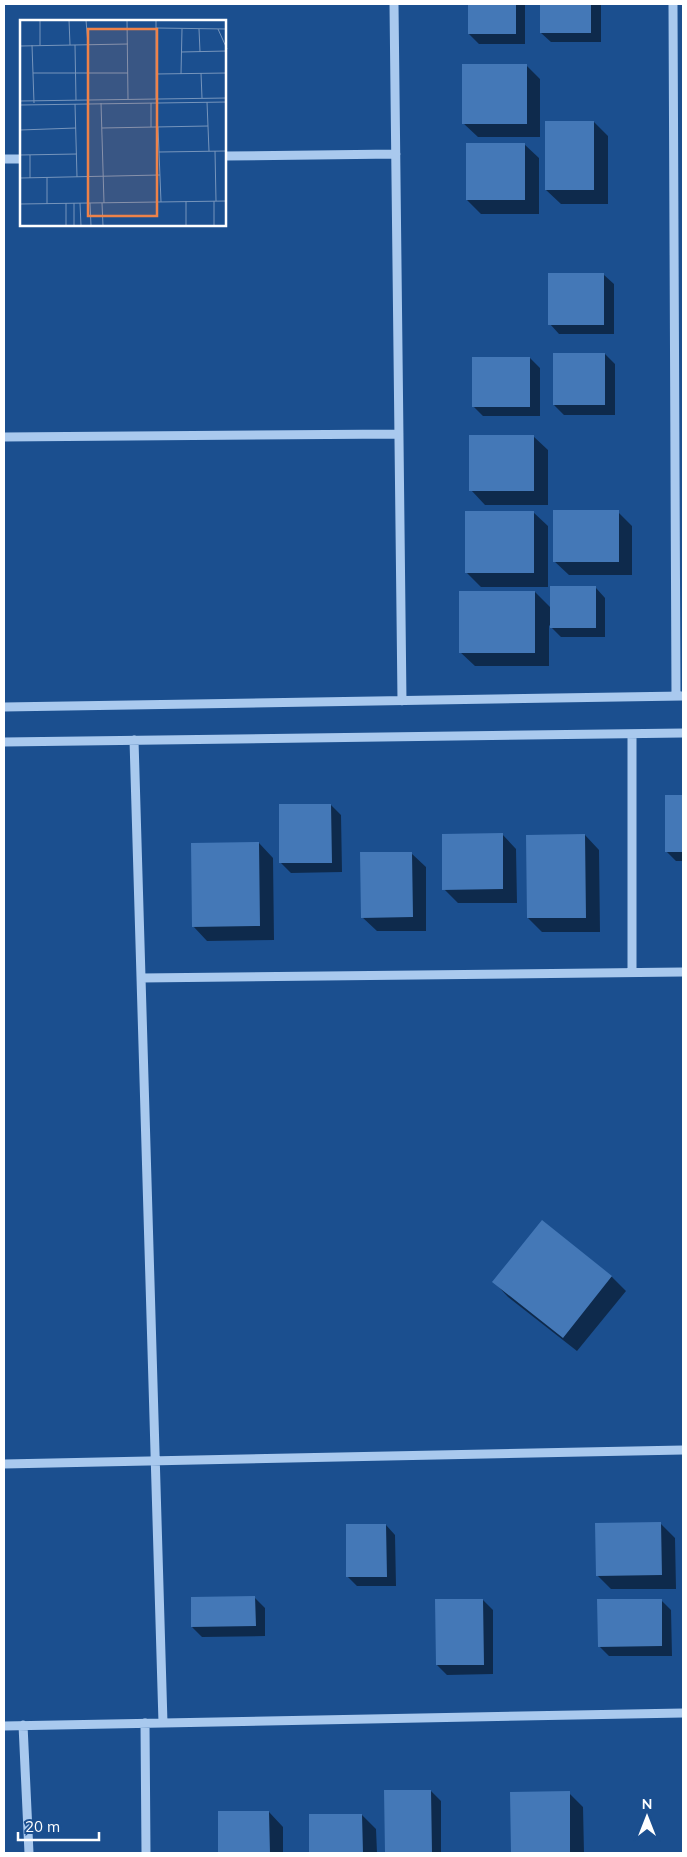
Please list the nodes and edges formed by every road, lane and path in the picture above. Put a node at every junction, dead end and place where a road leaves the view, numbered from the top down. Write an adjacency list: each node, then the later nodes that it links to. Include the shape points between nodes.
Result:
1 (394, 4): 3 (street)
2 (673, 4): 9 (street)
3 (396, 154): 4 (street); 7 (street)
4 (226, 156)
5 (4, 159): 6 (street)
6 (20, 159)
7 (399, 434): 8 (street); 11 (street)
8 (4, 437)
9 (679, 446): 10 (street)
10 (680, 696): 11 (street)
11 (402, 700): 12 (street)
12 (4, 707)
13 (683, 733): 14 (street)
14 (632, 734): 15 (street); 17 (street)
15 (134, 740): 16 (street); 19 (street)
16 (4, 742)
17 (632, 972): 18 (street); 19 (street)
18 (683, 972)
19 (141, 978): 21 (street)
20 (683, 1450): 21 (street)
21 (155, 1461): 22 (street); 25 (street)
22 (4, 1464)
23 (683, 1714): 25 (street)
24 (145, 1723): 25 (street); 26 (street); 29 (street)
25 (163, 1723)
26 (22, 1725): 27 (street); 28 (street)
27 (4, 1726)
28 (29, 1853)
29 (146, 1853)

